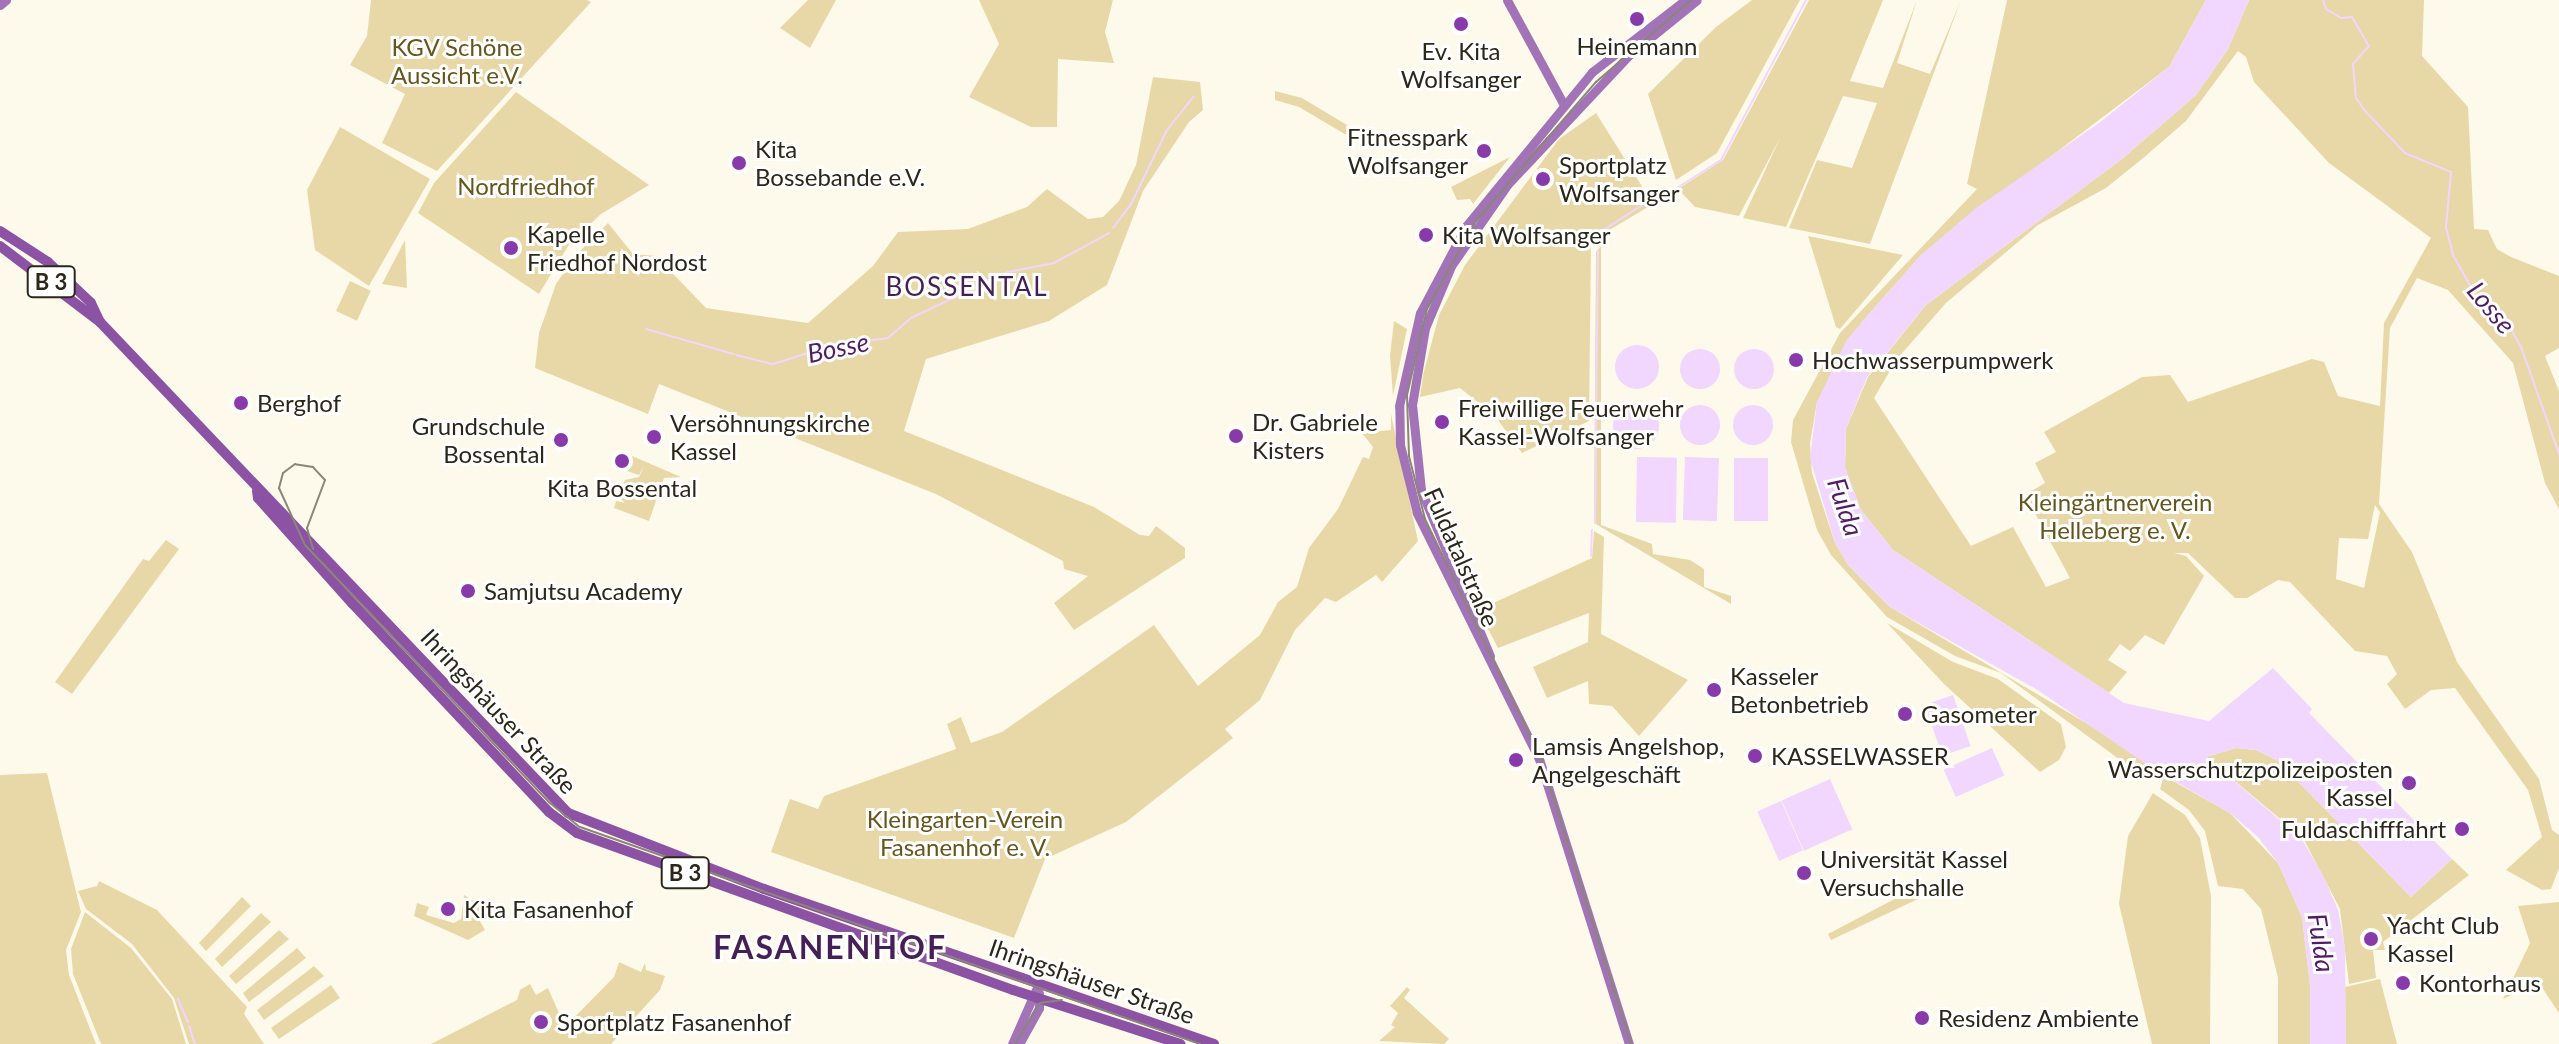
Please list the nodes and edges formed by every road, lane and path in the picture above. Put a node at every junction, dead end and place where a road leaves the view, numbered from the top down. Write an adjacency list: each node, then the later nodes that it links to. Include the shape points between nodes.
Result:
1 (6, 0): 5 (main road)
2 (1507, 0): 6 (main road)
3 (1685, 0): 6 (main road, Fuldatalstraße, via 1608,57)
4 (1697, 0): 7 (main road, Fuldatalstraße, via 1649,37)
5 (0, 5)
6 (1563, 103): 7 (main road); 12 (main road, Fuldatalstraße, via 1444,260 1420,313 1401,390 1400,445 1417,513 1481,649)
7 (1570, 115): 12 (main road, Fuldatalstraße, via 1507,185 1460,251 1432,306 1416,365 1412,427 1421,490)
8 (0, 231): 10 (main road, Ihringshäuser Straße / B 3, via 56,269 91,303)
9 (0, 246): 10 (main road, Ihringshäuser Straße / B 3)
10 (100, 322): 11 (main road, Ihringshäuser Straße / B 3)
11 (257, 491): 13 (main road, Ihringshäuser Straße / B 3, via 267,495 568,813 594,828); 14 (main road, Ihringshäuser Straße / B 3, via 309,556 562,824)
12 (1490, 656): 19 (main road, Fuldatalstraße, via 1547,779)
13 (1038, 985): 14 (main road); 18 (main road, Ihringshäuser Straße / B 3)
14 (1041, 1001): 15 (main road); 16 (main road); 17 (main road, Ihringshäuser Straße / B 3)
15 (1012, 1044)
16 (1019, 1044)
17 (1180, 1044)
18 (1214, 1044)
19 (1629, 1044)

